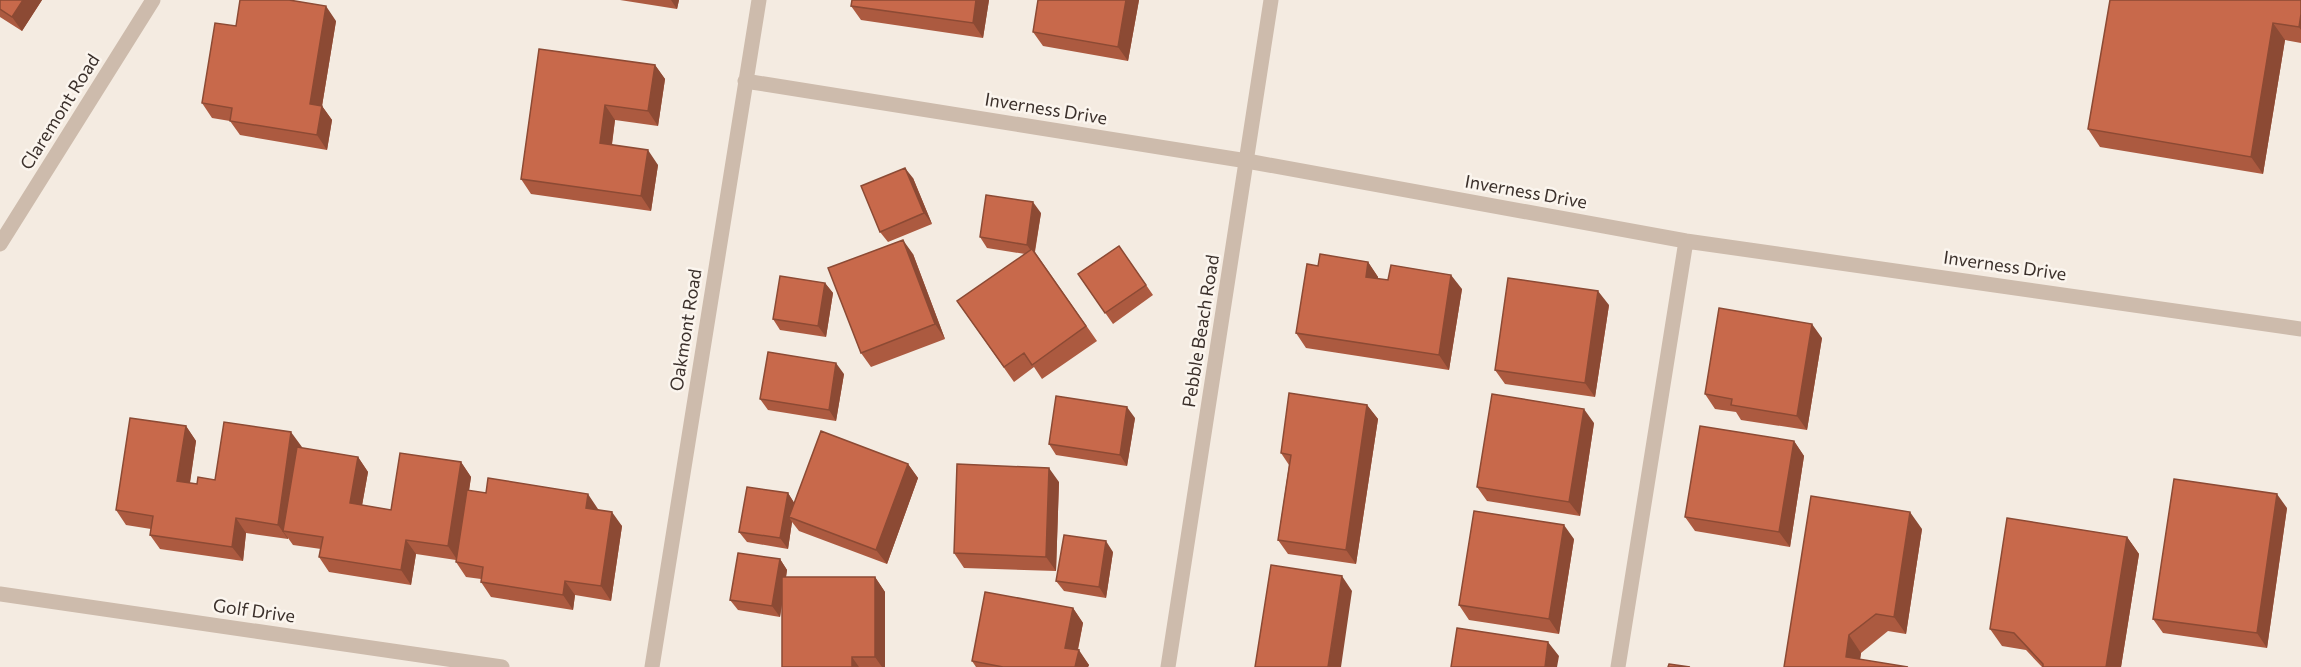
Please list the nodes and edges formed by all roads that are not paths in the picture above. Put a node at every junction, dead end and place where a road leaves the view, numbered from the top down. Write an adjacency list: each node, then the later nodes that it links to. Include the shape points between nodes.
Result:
1 (153, 0): 7 (street, Claremont Road)
2 (759, 0): 4 (street, Oakmont Road)
3 (1271, 0): 5 (street, Pebble Beach Road)
4 (745, 81): 5 (street, Inverness Drive); 11 (street, Oakmont Road)
5 (1247, 161): 6 (street, Inverness Drive); 12 (street, Pebble Beach Road)
6 (1686, 240): 8 (street, Inverness Drive); 13 (street)
7 (0, 244)
8 (2301, 328)
9 (0, 594): 10 (street, Golf Drive)
10 (502, 667)
11 (652, 667)
12 (1168, 667)
13 (1618, 667)

